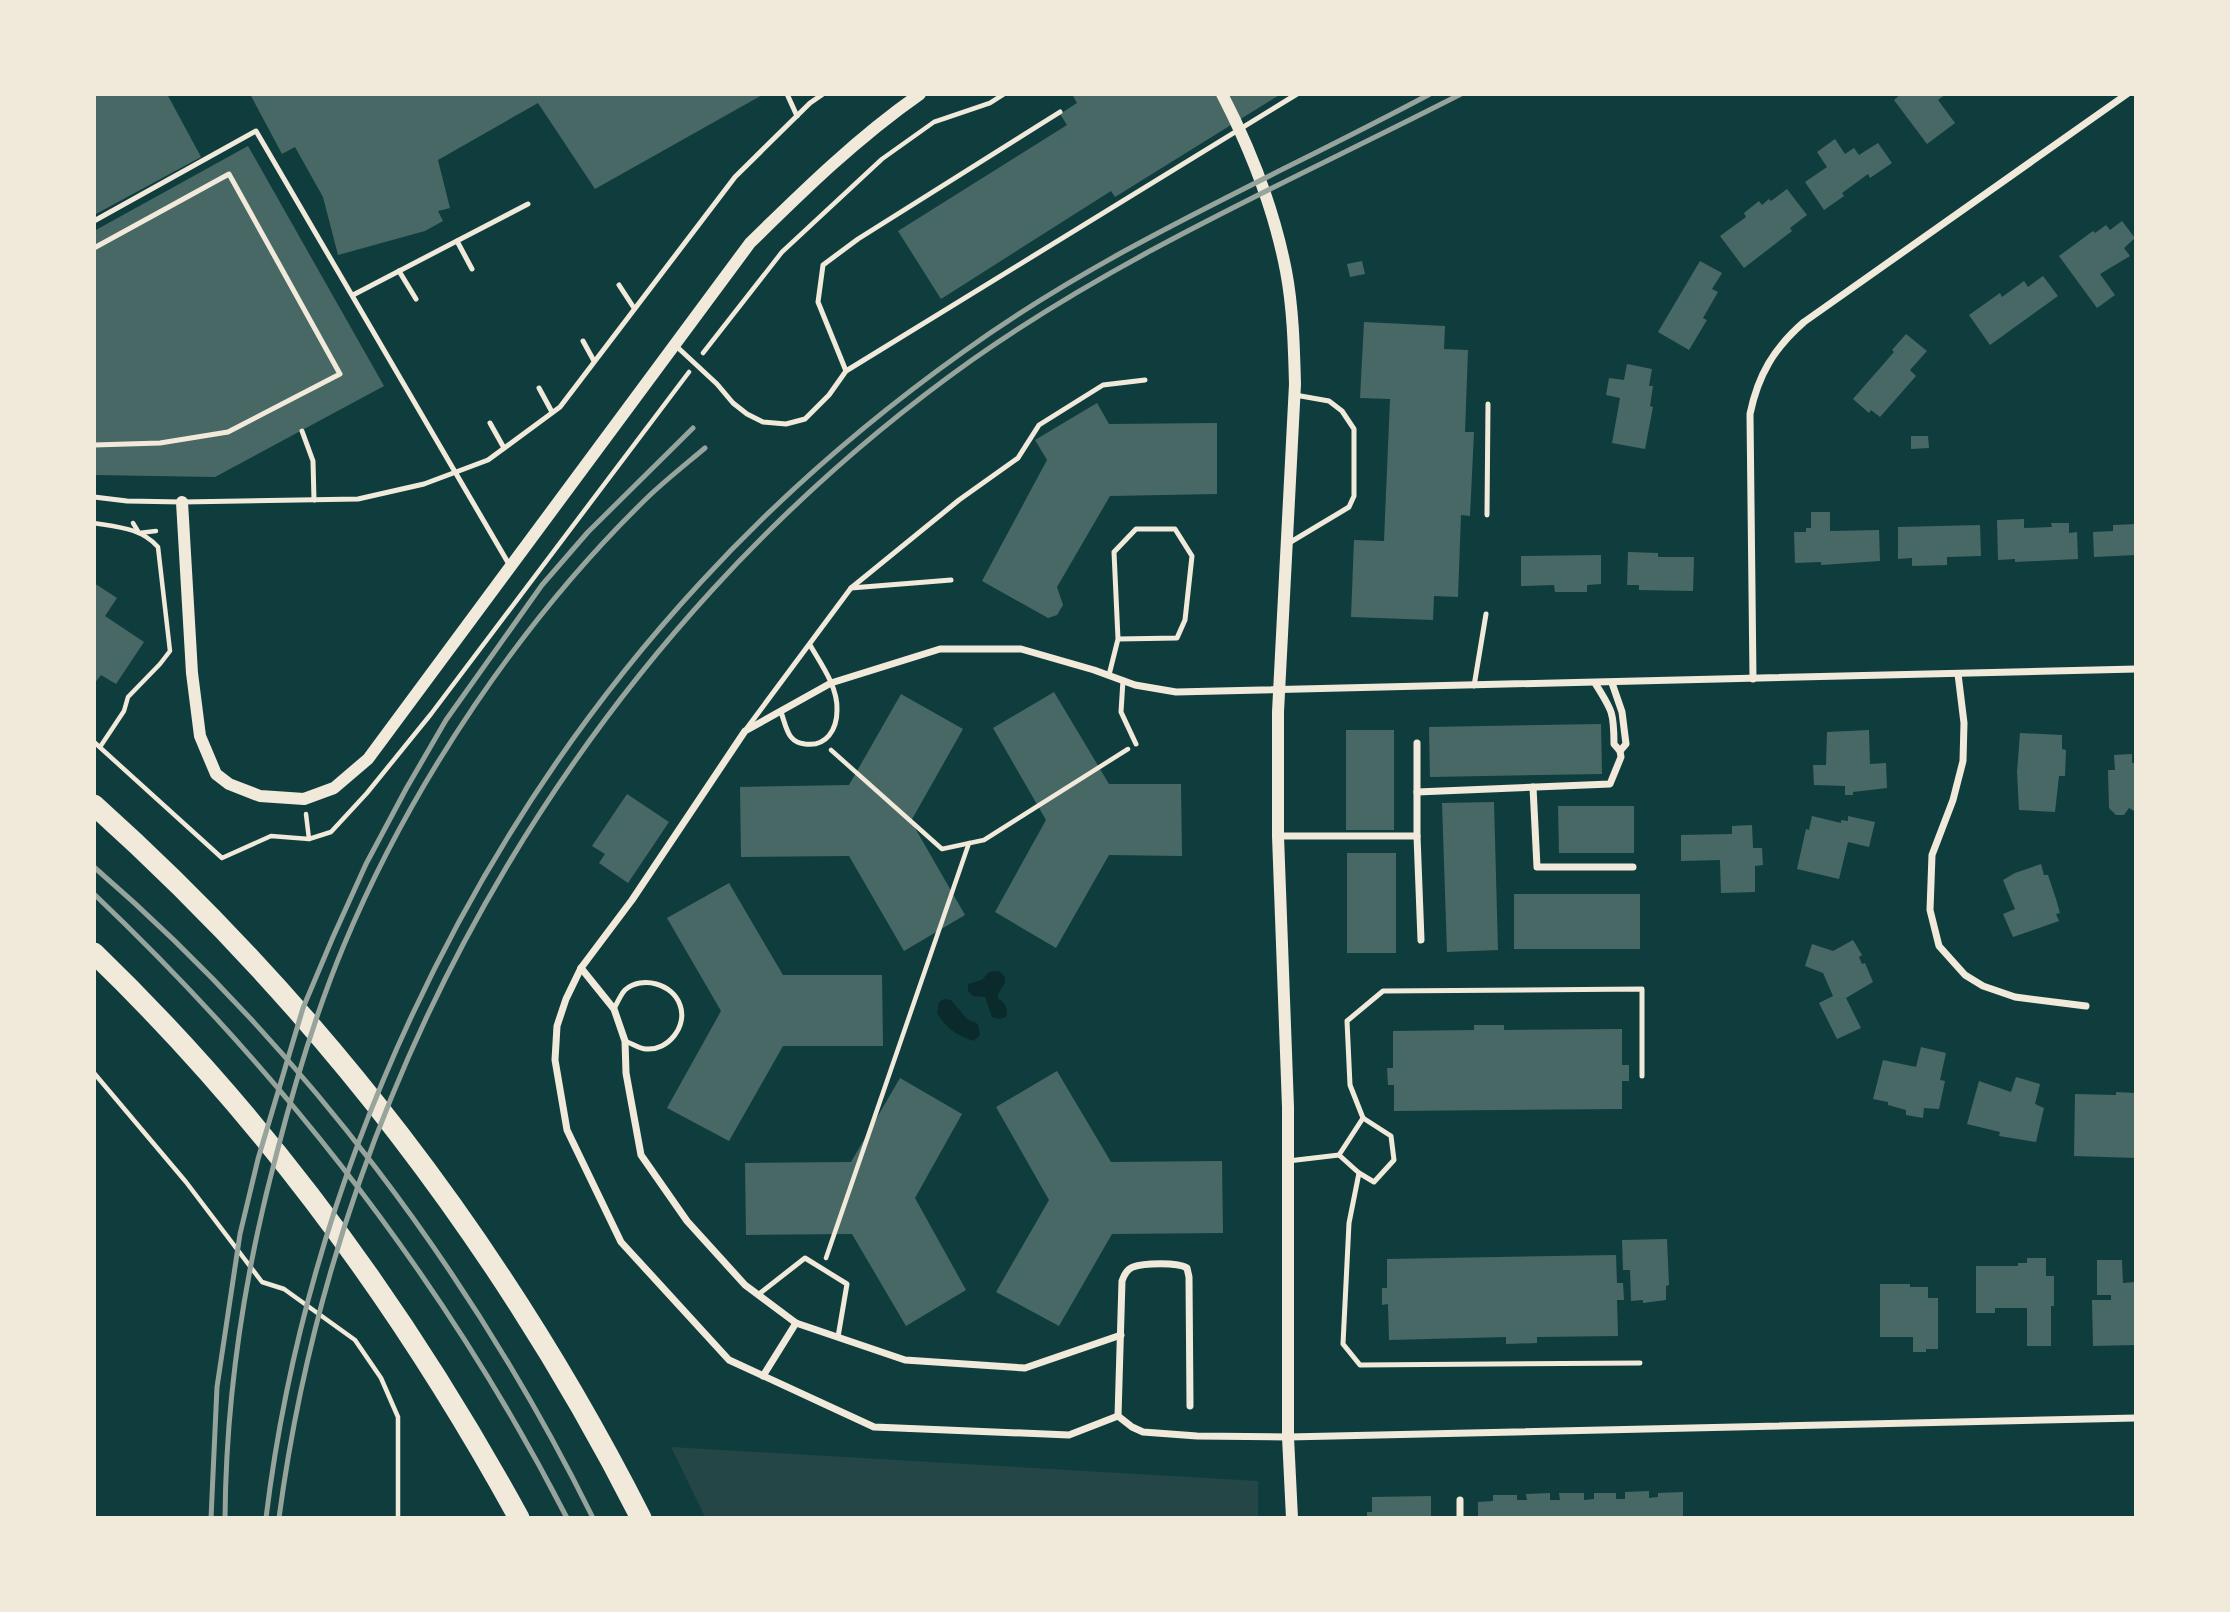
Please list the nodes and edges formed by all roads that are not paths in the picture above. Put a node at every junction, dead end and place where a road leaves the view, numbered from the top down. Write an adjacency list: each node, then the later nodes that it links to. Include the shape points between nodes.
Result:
1 (787, 94): 8 (lane)
2 (823, 94): 8 (lane)
3 (920, 94): 20 (street, via 813,180 750,243)
4 (1222, 94): 25 (street, via 1269,202 1286,272)
5 (1297, 94): 22 (lane)
6 (2127, 94): 46 (street, via 1804,322 1774,352 1762,373 1750,414)
7 (1060, 112): 22 (lane, via 823,265 818,302)
8 (797, 116): 18 (lane, via 735,177)
9 (528, 204): 11 (lane)
10 (94, 221): 16 (lane, via 256,131)
11 (457, 241): 13 (lane); 14 (lane)
12 (94, 248): 30 (lane, via 229,174 340,374 228,432 160,443)
13 (472, 269)
14 (399, 271): 16 (lane); 17 (lane)
15 (619, 285): 18 (lane)
16 (353, 295): 37 (lane)
17 (416, 299)
18 (634, 308): 21 (lane)
19 (583, 341): 21 (lane)
20 (675, 345): 22 (lane, via 733,403 763,422 786,424 805,419); 37 (street)
21 (594, 361): 27 (lane)
22 (846, 371)
23 (1144, 380): 39 (lane, via 1103,385 1039,425 1018,458)
24 (539, 388): 27 (lane)
25 (1295, 395): 36 (street); 36 (lane, via 1329,401 1354,429 1354,496 1349,507)
26 (1488, 404): 35 (lane)
27 (552, 412): 31 (lane)
28 (490, 423): 31 (lane)
29 (302, 430): 33 (lane, via 313,461)
30 (94, 445)
31 (504, 448): 33 (lane, via 488,460 424,484 358,499)
32 (94, 497): 34 (lane)
33 (314, 500): 34 (lane)
34 (182, 502): 37 (street, via 200,736 216,774 260,796 304,799 334,788 368,759)
35 (1487, 515)
36 (1287, 545): 52 (street)
37 (510, 566)
38 (951, 580): 39 (lane)
39 (850, 588): 42 (lane)
40 (1486, 614): 51 (lane)
41 (1118, 639): 41 (lane, via 1114,551 1136,529 1175,529 1192,556 1185,620 1177,638); 45 (lane)
42 (810, 645): 48 (lane); 54 (lane)
43 (2136, 669): 44 (street)
44 (1958, 674): 46 (street); 67 (street, via 1964,723 1962,761 1932,855 1930,910 1939,946 1965,975 1983,986 2015,998)
45 (1110, 675): 47 (street); 48 (street, via 1021,649 940,649)
46 (1753, 679): 50 (street)
47 (1123, 680): 52 (street, via 1176,692); 56 (lane, via 1121,712)
48 (831, 683): 53 (street); 53 (lane, via 838,707 836,726 823,742 797,743)
49 (1595, 683): 50 (street); 51 (street); 57 (street, via 1610,704 1614,744)
50 (1612, 683): 57 (street, via 1625,729 1626,744)
51 (1474, 686): 52 (street)
52 (1279, 691): 62 (street)
53 (781, 712): 54 (street)
54 (745, 731): 66 (street)
55 (1417, 743): 59 (street)
56 (1136, 744)
57 (1620, 751): 58 (street, via 1610,784)
58 (1533, 787): 59 (street); 63 (street, via 1537,867)
59 (1417, 792): 61 (street)
60 (94, 804): 87 (highway, via 188,893 298,1009 448,1197 539,1334)
61 (1417, 835): 62 (street); 64 (street)
62 (1278, 836): 73 (street)
63 (1633, 867)
64 (1420, 940)
65 (94, 953): 86 (highway, via 216,1080 360,1260 447,1391)
66 (581, 968): 68 (street); 80 (street, via 557,1026 555,1060 567,1130 621,1242 729,1360)
67 (2086, 1006)
68 (614, 1009): 69 (street); 69 (lane, via 625,990 646,981 667,987 680,1005 680,1026 667,1044 646,1049)
69 (625, 1041): 75 (street, via 641,1155 687,1221 745,1285)
70 (1642, 1076): 71 (lane, via 1642,989 1383,991 1347,1021 1350,1085)
71 (1363, 1118): 72 (lane); 74 (lane, via 1391,1136 1394,1160 1374,1182)
72 (1339, 1155): 73 (lane); 74 (lane)
73 (1289, 1161): 84 (street)
74 (1359, 1173): 79 (lane, via 1349,1223 1343,1344 1360,1366)
75 (759, 1294): 76 (street); 78 (lane, via 805,1258 848,1284)
76 (796, 1324): 78 (street); 80 (street)
77 (1121, 1335): 78 (street, via 1025,1368 905,1360); 81 (street, via 1126,1272 1134,1266 1180,1264 1187,1268); 82 (street)
78 (838, 1337)
79 (1640, 1363)
80 (763, 1376): 82 (street, via 874,1427 1069,1435)
81 (1190, 1406)
82 (1118, 1416): 84 (street, via 1143,1432)
83 (2136, 1418): 84 (street)
84 (1288, 1437): 88 (street)
85 (1460, 1500): 89 (street)
86 (519, 1517)
87 (641, 1517)
88 (1292, 1517)
89 (1460, 1517)

